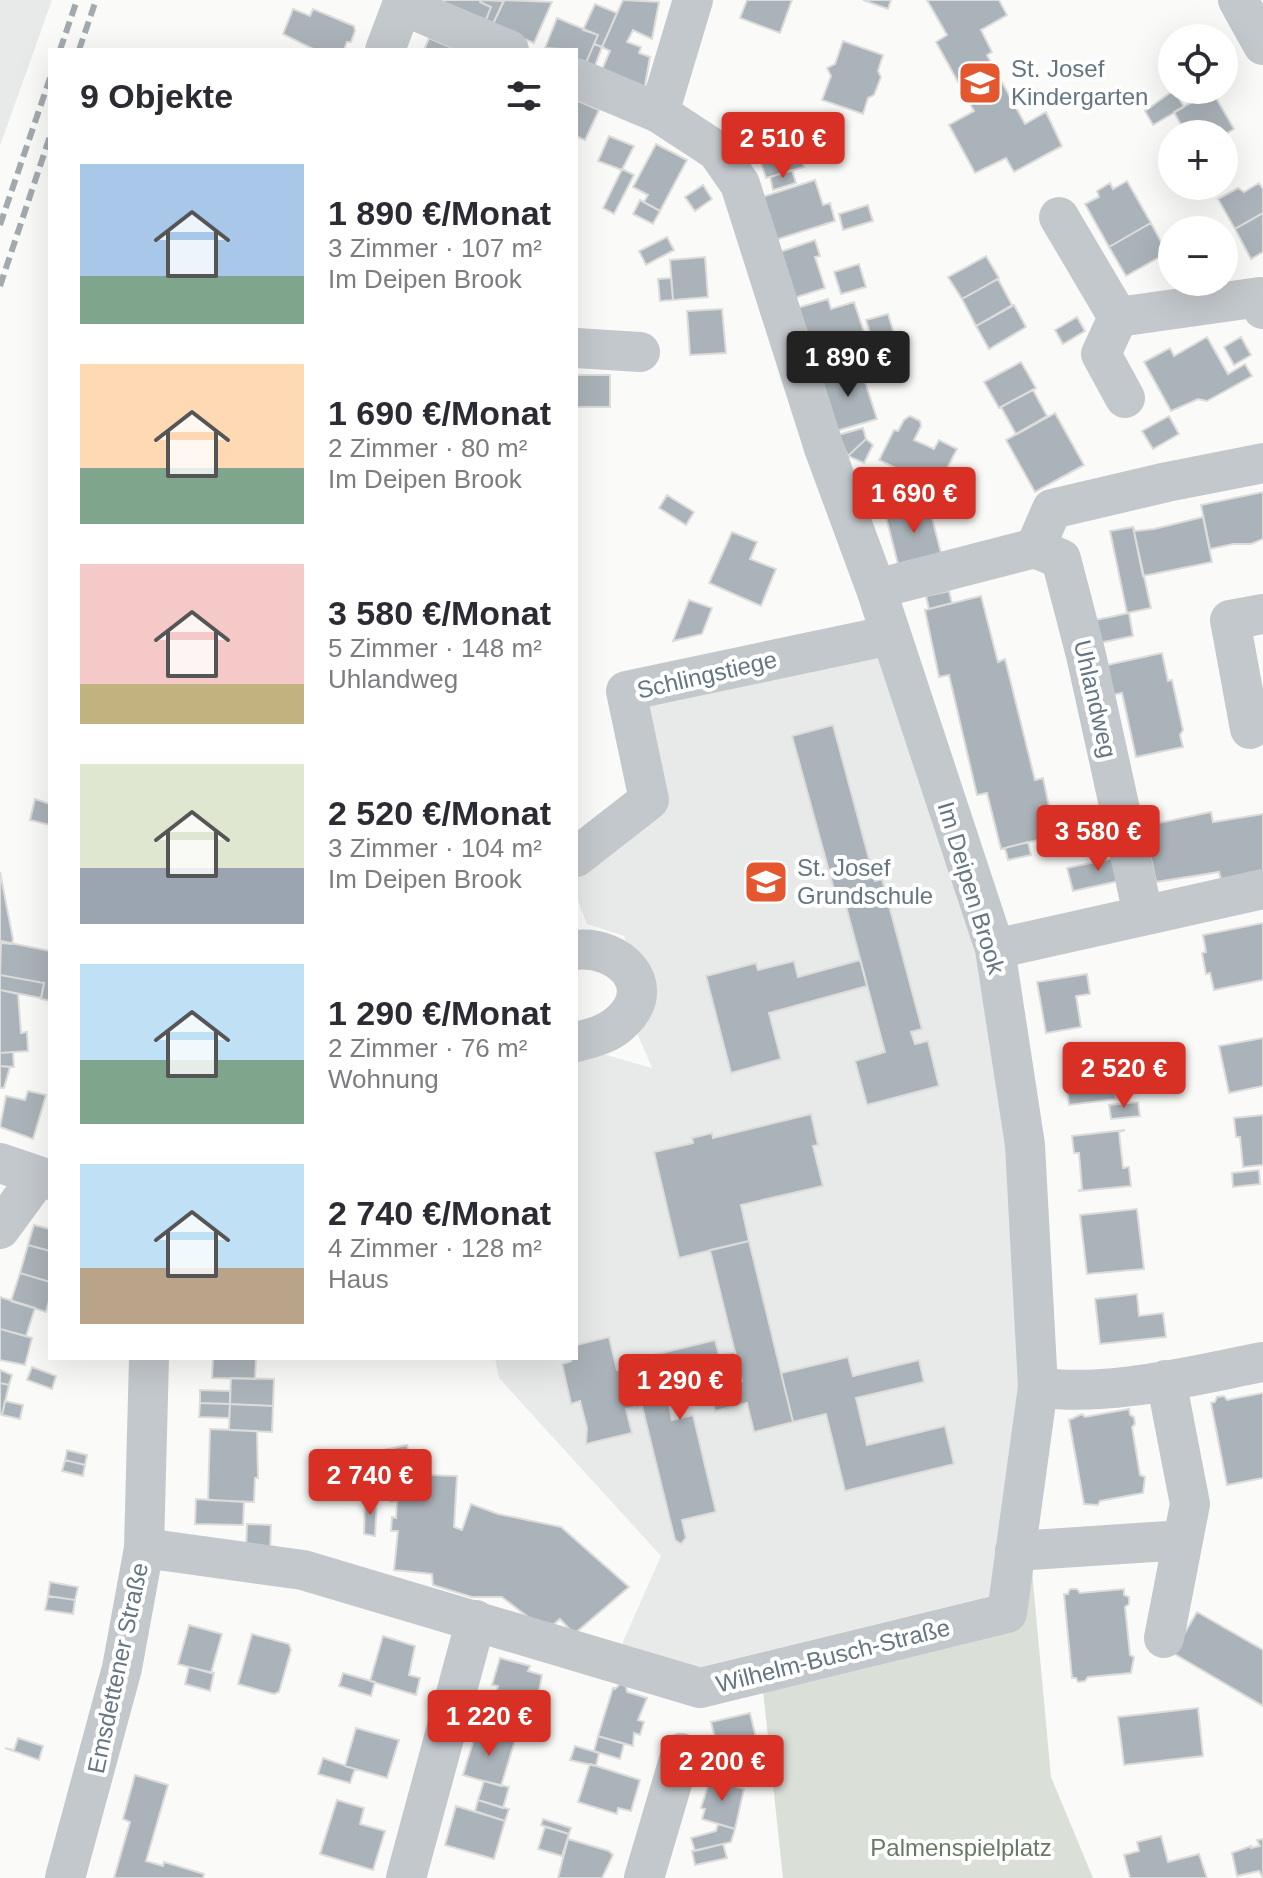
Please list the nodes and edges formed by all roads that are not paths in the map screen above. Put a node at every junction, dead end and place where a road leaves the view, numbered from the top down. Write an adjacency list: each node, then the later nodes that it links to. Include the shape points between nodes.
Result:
1 (693, 0): 8 (street)
2 (1238, 0): 4 (street)
3 (403, 3): 5 (street); 6 (street)
4 (1263, 45)
5 (386, 48)
6 (504, 48)
7 (578, 79): 8 (street, Im Deipen Brook)
8 (659, 113): 17 (street, Im Deipen Brook, via 717,151 740,184 824,448)
9 (1059, 217): 11 (street)
10 (1262, 301): 11 (street)
11 (1118, 317): 14 (street, via 1101,354)
12 (578, 348): 13 (street)
13 (640, 352)
14 (1125, 398)
15 (1263, 463): 16 (street, via 1052,509)
16 (1035, 548): 17 (street); 23 (street, Uhlandweg, via 1061,559)
17 (876, 589): 19 (street, Im Deipen Brook)
18 (1263, 614): 20 (street, via 1230,620)
19 (891, 635): 21 (street, Schlingstiege, via 626,691 649,800); 24 (street, Im Deipen Brook)
20 (1250, 729)
21 (578, 855)
22 (1263, 889): 23 (street)
23 (1143, 914): 24 (street)
24 (995, 949): 33 (street, Im Deipen Brook, via 1025,1145)
25 (578, 950): 26 (street, via 599,950 623,962 637,989 621,1022)
26 (578, 1041)
27 (0, 1163): 28 (street)
28 (44, 1178): 29 (street)
29 (0, 1229)
30 (149, 1360): 35 (street, Emsdettener Straße)
31 (1263, 1362): 32 (street)
32 (1166, 1380): 33 (street, via 1066,1392); 34 (street, via 1190,1504)
33 (1038, 1387): 36 (street, Im Deipen Brook)
34 (1183, 1540): 36 (street); 39 (street)
35 (144, 1548): 38 (street, Wilhelm-Busch-Straße, via 303,1570); 41 (street, Emsdettener Straße, via 122,1668)
36 (1015, 1551): 37 (street, Im Deipen Brook)
37 (1007, 1613): 38 (street, Wilhelm-Busch-Straße, via 700,1688)
38 (476, 1620): 42 (street)
39 (1164, 1638)
40 (681, 1753): 43 (street)
41 (65, 1878)
42 (406, 1878)
43 (644, 1878)

